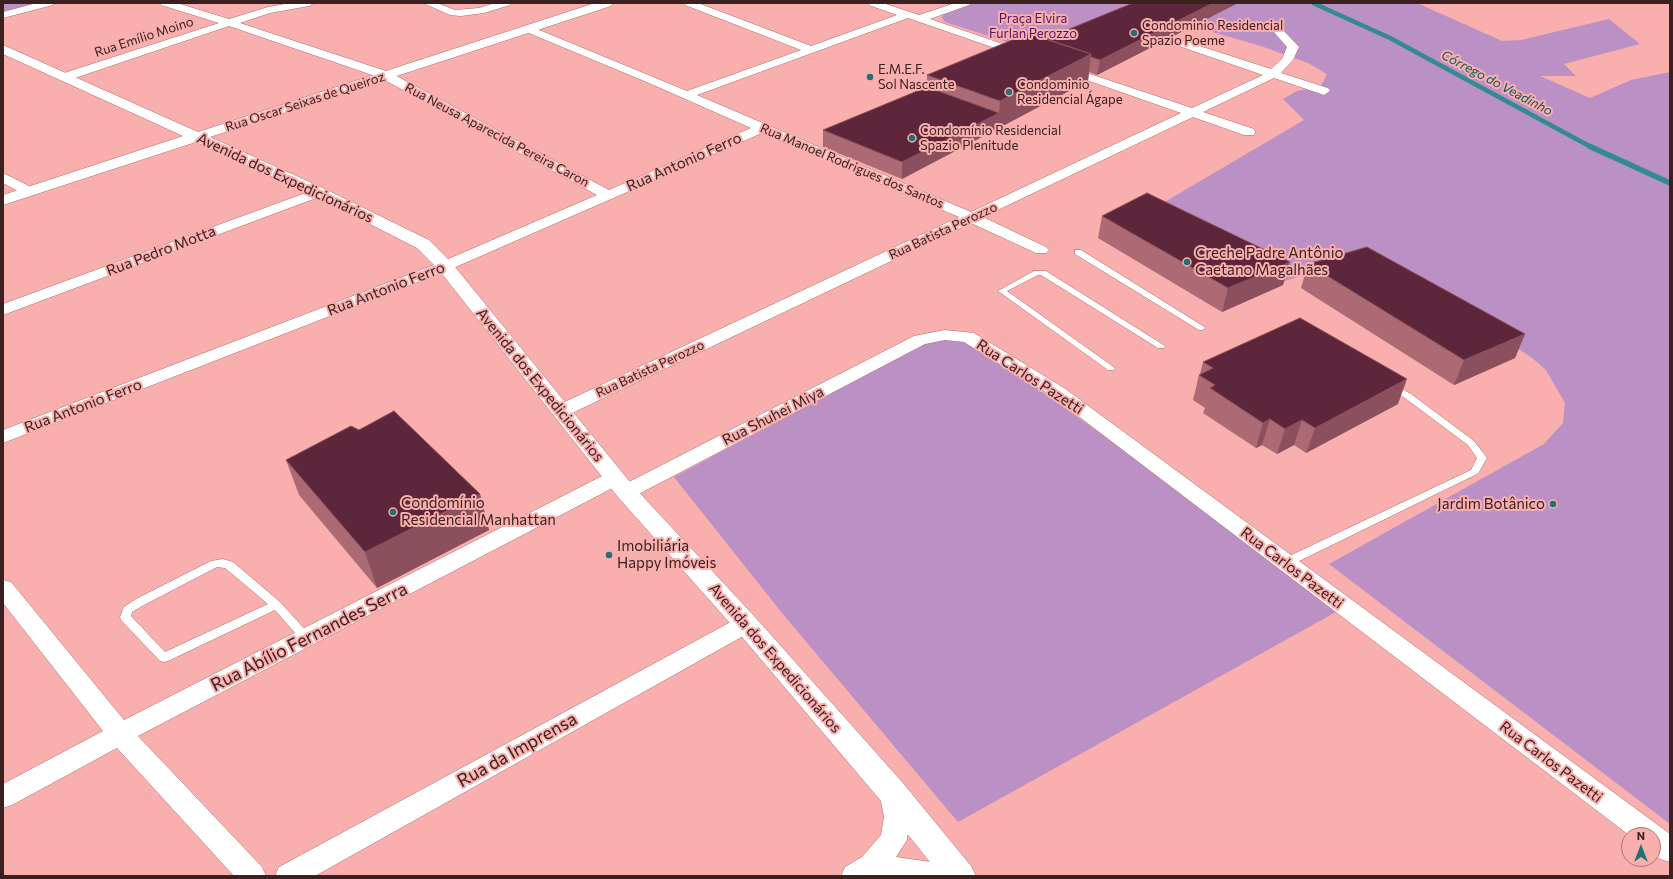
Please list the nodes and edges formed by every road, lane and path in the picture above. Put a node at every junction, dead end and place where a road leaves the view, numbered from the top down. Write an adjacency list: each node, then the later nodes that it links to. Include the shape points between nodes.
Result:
1 (49, 3): 12 (street)
2 (165, 3): 15 (street, Rua Neusa Aparecida Pereira Caron)
3 (252, 3): 11 (street)
4 (308, 3): 11 (street, Rua Emílio Moino)
5 (428, 3): 6 (street, via 454,13 480,11)
6 (506, 3)
7 (607, 3): 16 (street, Rua Oscar Seixas de Queiroz)
8 (689, 3): 20 (street)
9 (872, 3): 13 (street)
10 (965, 3): 14 (street)
11 (268, 10): 15 (street, Rua Emílio Moino)
12 (3, 15)
13 (907, 15): 14 (street); 20 (street)
14 (919, 19): 21 (street)
15 (231, 23): 24 (street, Rua Neusa Aparecida Pereira Caron); 25 (street, Rua Emílio Moino)
16 (528, 29): 24 (street, Rua Oscar Seixas de Queiroz); 27 (street, Rua Manoel Rodrigues dos Santos)
17 (1278, 31): 23 (street, Rua Batista Perozzo, via 1293,47 1287,60)
18 (1177, 42): 23 (street)
19 (3, 49): 25 (street, Avenida dos Expedicionários)
20 (809, 49): 27 (street)
21 (1030, 57)
22 (1057, 66): 28 (street)
23 (1272, 74): 26 (street); 28 (street, Rua Batista Perozzo)
24 (385, 75): 31 (street, Rua Oscar Seixas de Queiroz); 35 (street, Rua Neusa Aparecida Pereira Caron)
25 (65, 77): 31 (street, Avenida dos Expedicionários)
26 (1324, 91)
27 (686, 94): 29 (street, Rua Manoel Rodrigues dos Santos)
28 (1192, 113): 30 (street); 37 (street, Rua Batista Perozzo)
29 (763, 128): 35 (street, Rua Antonio Ferro); 37 (street, Rua Manoel Rodrigues dos Santos)
30 (1249, 132)
31 (197, 137): 33 (street, Rua Oscar Seixas de Queiroz); 34 (street, Avenida dos Expedicionários)
32 (3, 177): 33 (street)
33 (30, 192): 36 (street, Rua Oscar Seixas de Queiroz)
34 (319, 192): 40 (street, Avenida dos Expedicionários, via 423,244); 41 (street, Rua Pedro Motta)
35 (608, 195): 40 (street, Rua Antonio Ferro)
36 (3, 200)
37 (971, 217): 38 (street, Rua Manoel Rodrigues dos Santos); 47 (street, Rua Batista Perozzo)
38 (1041, 250)
39 (1078, 252): 42 (lane)
40 (445, 266): 47 (street, Avenida dos Expedicionários); 48 (street, Rua Antonio Ferro)
41 (3, 310)
42 (1202, 328)
43 (920, 340): 49 (street, Rua Shuhei Miya); 50 (street, Rua Carlos Pazetti, via 945,335 968,337 975,341 1058,392)
44 (1161, 346): 45 (lane, via 1043,273 1037,273 1002,291)
45 (1111, 368)
46 (1382, 381): 50 (lane, via 1408,396 1471,443 1482,458 1474,472)
47 (561, 411): 49 (street, Avenida dos Expedicionários)
48 (3, 437)
49 (621, 485): 53 (street, Avenida dos Expedicionários); 54 (street, Rua Abílio Fernandes Serra)
50 (1285, 563): 58 (street, Rua Carlos Pazetti)
51 (3, 588): 55 (street)
52 (276, 605): 52 (lane, via 223,562 140,602 128,610 125,617 164,658); 54 (lane)
53 (746, 624): 56 (street, Avenida dos Expedicionários); 63 (street, Rua da Imprensa)
54 (306, 638): 55 (street, Rua Abílio Fernandes Serra)
55 (120, 734): 57 (street, Rua Abílio Fernandes Serra); 62 (street)
56 (892, 792): 61 (street, via 897,817 894,840); 65 (street, Avenida dos Expedicionários)
57 (3, 797)
58 (1639, 827)
59 (1661, 843): 60 (street)
60 (1670, 850)
61 (864, 871): 64 (street)
62 (252, 876)
63 (288, 876)
64 (938, 876)
65 (960, 876)

